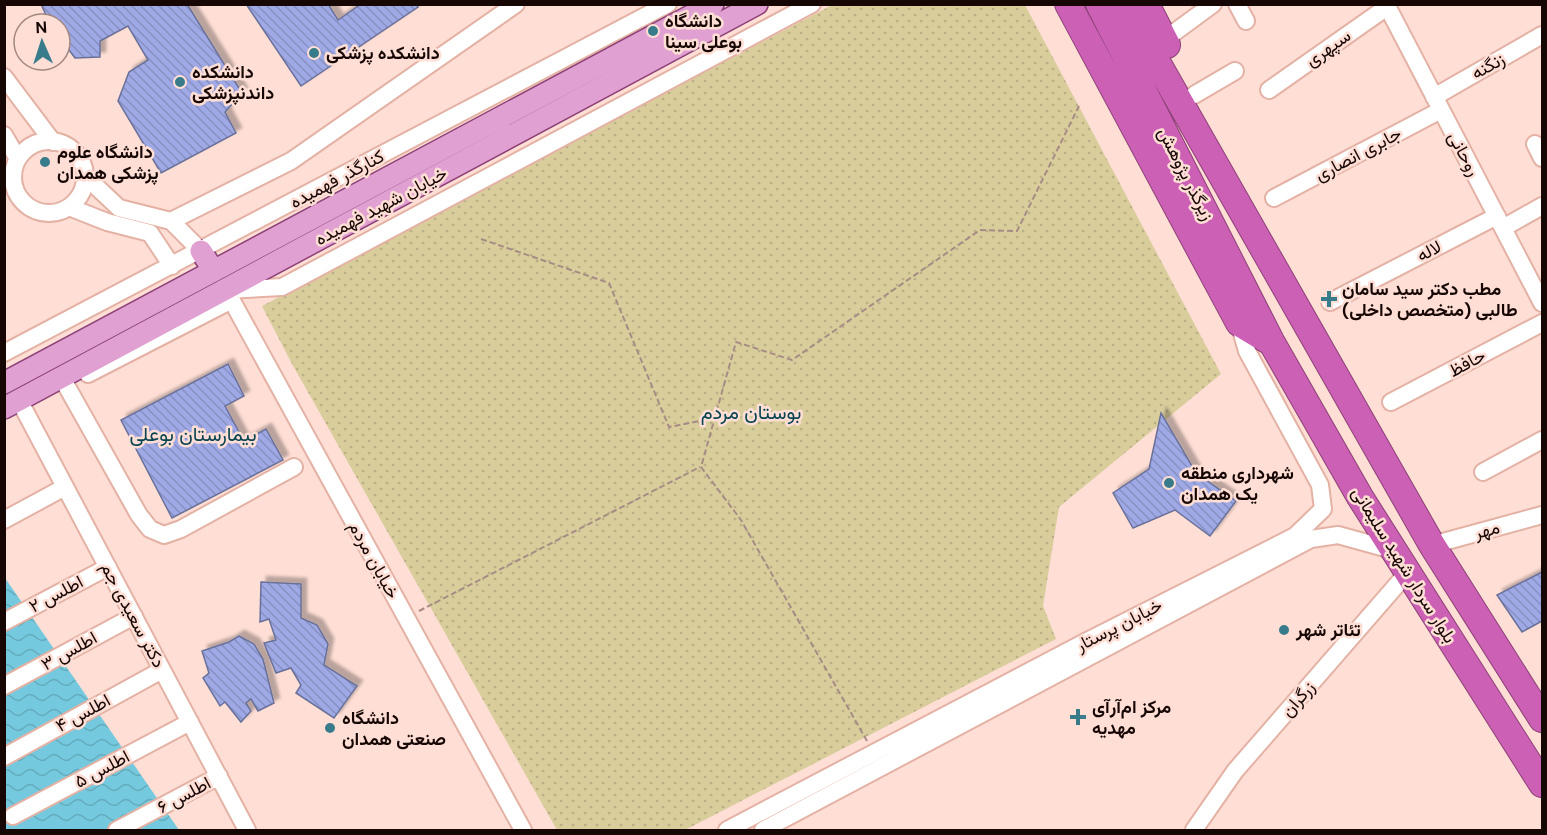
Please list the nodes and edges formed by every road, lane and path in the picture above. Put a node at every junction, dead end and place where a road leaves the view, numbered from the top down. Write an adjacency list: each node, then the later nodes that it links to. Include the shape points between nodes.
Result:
1 (516, 4): 30 (street, via 291,160)
2 (668, 4): 33 (street, کنارگذر فهمیده)
3 (713, 4): 35 (main road, خیابان شهید فهمیده)
4 (758, 4): 36 (main road, خیابان شهید فهمیده)
5 (812, 4): 36 (street, via 282,287)
6 (1068, 4): 40 (highway)
7 (1100, 4): 42 (highway, زیرگذر پژوهش)
8 (1124, 4): 37 (highway, زیرگذر پژوهش)
9 (1213, 4): 15 (street)
10 (1237, 4): 13 (street)
11 (1386, 6): 18 (street, سپهری); 20 (street, روحانی)
12 (1147, 8): 15 (highway)
13 (1246, 21)
14 (1542, 35): 20 (street, زنگنه)
15 (1164, 40): 19 (highway)
16 (1235, 71): 19 (street)
17 (4, 77): 23 (street)
18 (1269, 90)
19 (1194, 95): 37 (highway, via 1254,204)
20 (1438, 103): 27 (street, جابری انصاری); 31 (street, روحانی)
21 (1079, 106): 48 (path, via 1017,231 980,230 792,360 736,342)
22 (4, 135): 24 (street)
23 (53, 142): 24 (street, via 33,145); 25 (street, via 72,150)
24 (18, 159): 26 (street)
25 (85, 176): 28 (street, via 78,199); 30 (street, via 119,208)
26 (9, 182): 28 (street, via 20,199 37,212)
27 (1274, 198)
28 (69, 207): 34 (street, via 150,233)
29 (1542, 207): 31 (street, لاله)
30 (171, 222): 33 (street)
31 (1500, 222): 38 (street, لاله); 39 (street, روحانی)
32 (481, 239): 48 (path, via 609,283 669,427)
33 (201, 251): 34 (street, کنارگذر فهمیده); 35 (main road)
34 (172, 266): 43 (street, کنارگذر فهمیده)
35 (213, 270): 45 (main road, خیابان شهید فهمیده)
36 (229, 295): 44 (main road, خیابان شهید فهمیده); 60 (street, خیابان مردم)
37 (1296, 302): 56 (highway, بلوار سردار شهید سلیمانی)
38 (1330, 302)
39 (1542, 303)
40 (1239, 323): 42 (highway); 66 (street, خیابان پرستار, via 1247,351 1320,485 1323,509 1312,522 1295,536)
41 (1542, 323): 46 (street, حافظ)
42 (1272, 343): 57 (highway, بلوار سردار شهید سلیمانی)
43 (4, 353)
44 (64, 382): 47 (main road, خیابان شهید فهمیده); 51 (street, via 139,515 150,529 164,535)
45 (4, 383)
46 (1391, 402)
47 (16, 406): 53 (street, دکتر سعیدی جم)
48 (715, 418): 50 (path)
49 (1542, 440): 52 (street)
50 (701, 466): 60 (path); 66 (path, via 741,520)
51 (294, 467)
52 (1483, 472)
53 (65, 487): 55 (street); 58 (street, دکتر سعیدی جم)
54 (1542, 515): 56 (street, مهر)
55 (4, 520)
56 (1432, 545): 64 (highway, بلوار سردار شهید سلیمانی)
57 (1402, 562): 69 (highway, بلوار سردار شهید سلیمانی); 72 (street, خیابان پرستار, via 1338,535 1311,539); 76 (street, زرگران, via 1235,771)
58 (108, 567): 59 (street, دکتر سعیدی جم); 61 (street, اطلس ۲)
59 (134, 616): 62 (street, دکتر سعیدی جم); 63 (street, اطلس ۳)
60 (406, 618): 74 (street, خیابان مردم)
61 (4, 622)
62 (162, 670): 65 (street, دکتر سعیدی جم); 67 (street, اطلس ۴)
63 (4, 686)
64 (1542, 719)
65 (190, 722): 68 (street, دکتر سعیدی جم); 70 (street, اطلس ۵)
66 (874, 753): 75 (street, خیابان پرستار)
67 (4, 757)
68 (219, 776): 71 (street, دکتر سعیدی جم); 73 (street, اطلس ۶)
69 (1542, 784)
70 (13, 816)
71 (246, 830)
72 (764, 830)
73 (117, 831)
74 (522, 831)
75 (727, 831)
76 (1194, 831)

